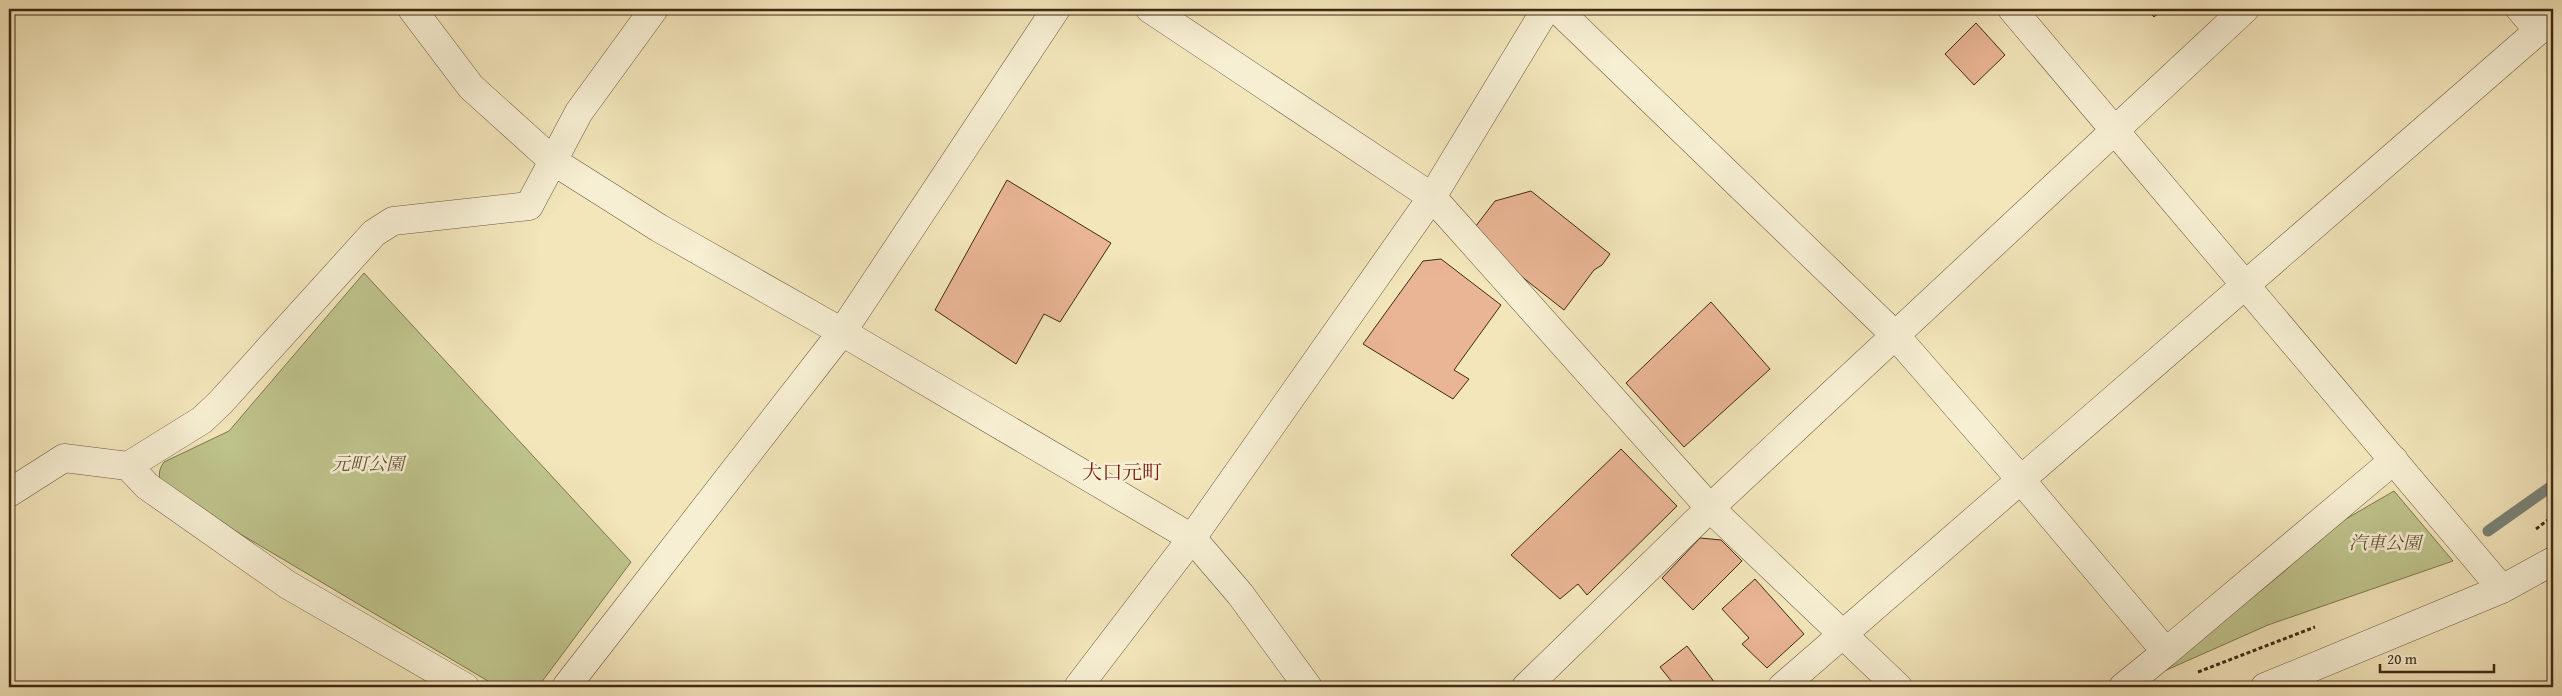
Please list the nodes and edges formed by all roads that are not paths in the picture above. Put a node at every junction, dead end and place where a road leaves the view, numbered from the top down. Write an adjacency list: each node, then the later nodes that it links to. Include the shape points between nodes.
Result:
1 (412, 9): 12 (street, via 471,87)
2 (654, 9): 12 (street, via 578,112)
3 (1056, 9): 15 (street)
4 (1150, 9): 13 (street)
5 (1546, 9): 13 (street)
6 (1557, 9): 16 (street)
7 (2012, 9): 11 (street)
8 (2245, 9): 11 (street)
9 (2520, 9): 10 (street)
10 (2546, 25): 14 (street)
11 (2116, 129): 14 (street); 16 (street)
12 (553, 161): 15 (street, via 659,228); 18 (street, via 529,206 393,221 374,233 220,403 202,420)
13 (1432, 197): 21 (street); 22 (street)
14 (2246, 285): 17 (street); 19 (street)
15 (842, 332): 22 (street); 28 (street)
16 (1895, 335): 19 (street); 21 (street)
17 (2394, 460): 24 (street); 26 (street)
18 (128, 466): 20 (street, via 64,458); 27 (street, via 147,486 288,585)
19 (2021, 480): 25 (street); 26 (street)
20 (9, 493)
21 (1710, 508): 25 (street); 31 (street)
22 (1192, 538): 29 (street); 30 (street, via 1240,594)
23 (2553, 561): 24 (street)
24 (2502, 589): 35 (street)
25 (1842, 635): 32 (street); 33 (street)
26 (2166, 652): 34 (street)
27 (465, 687)
28 (566, 687)
29 (1078, 687)
30 (1308, 687)
31 (1526, 687)
32 (1782, 687)
33 (1898, 687)
34 (2123, 687)
35 (2265, 687)

